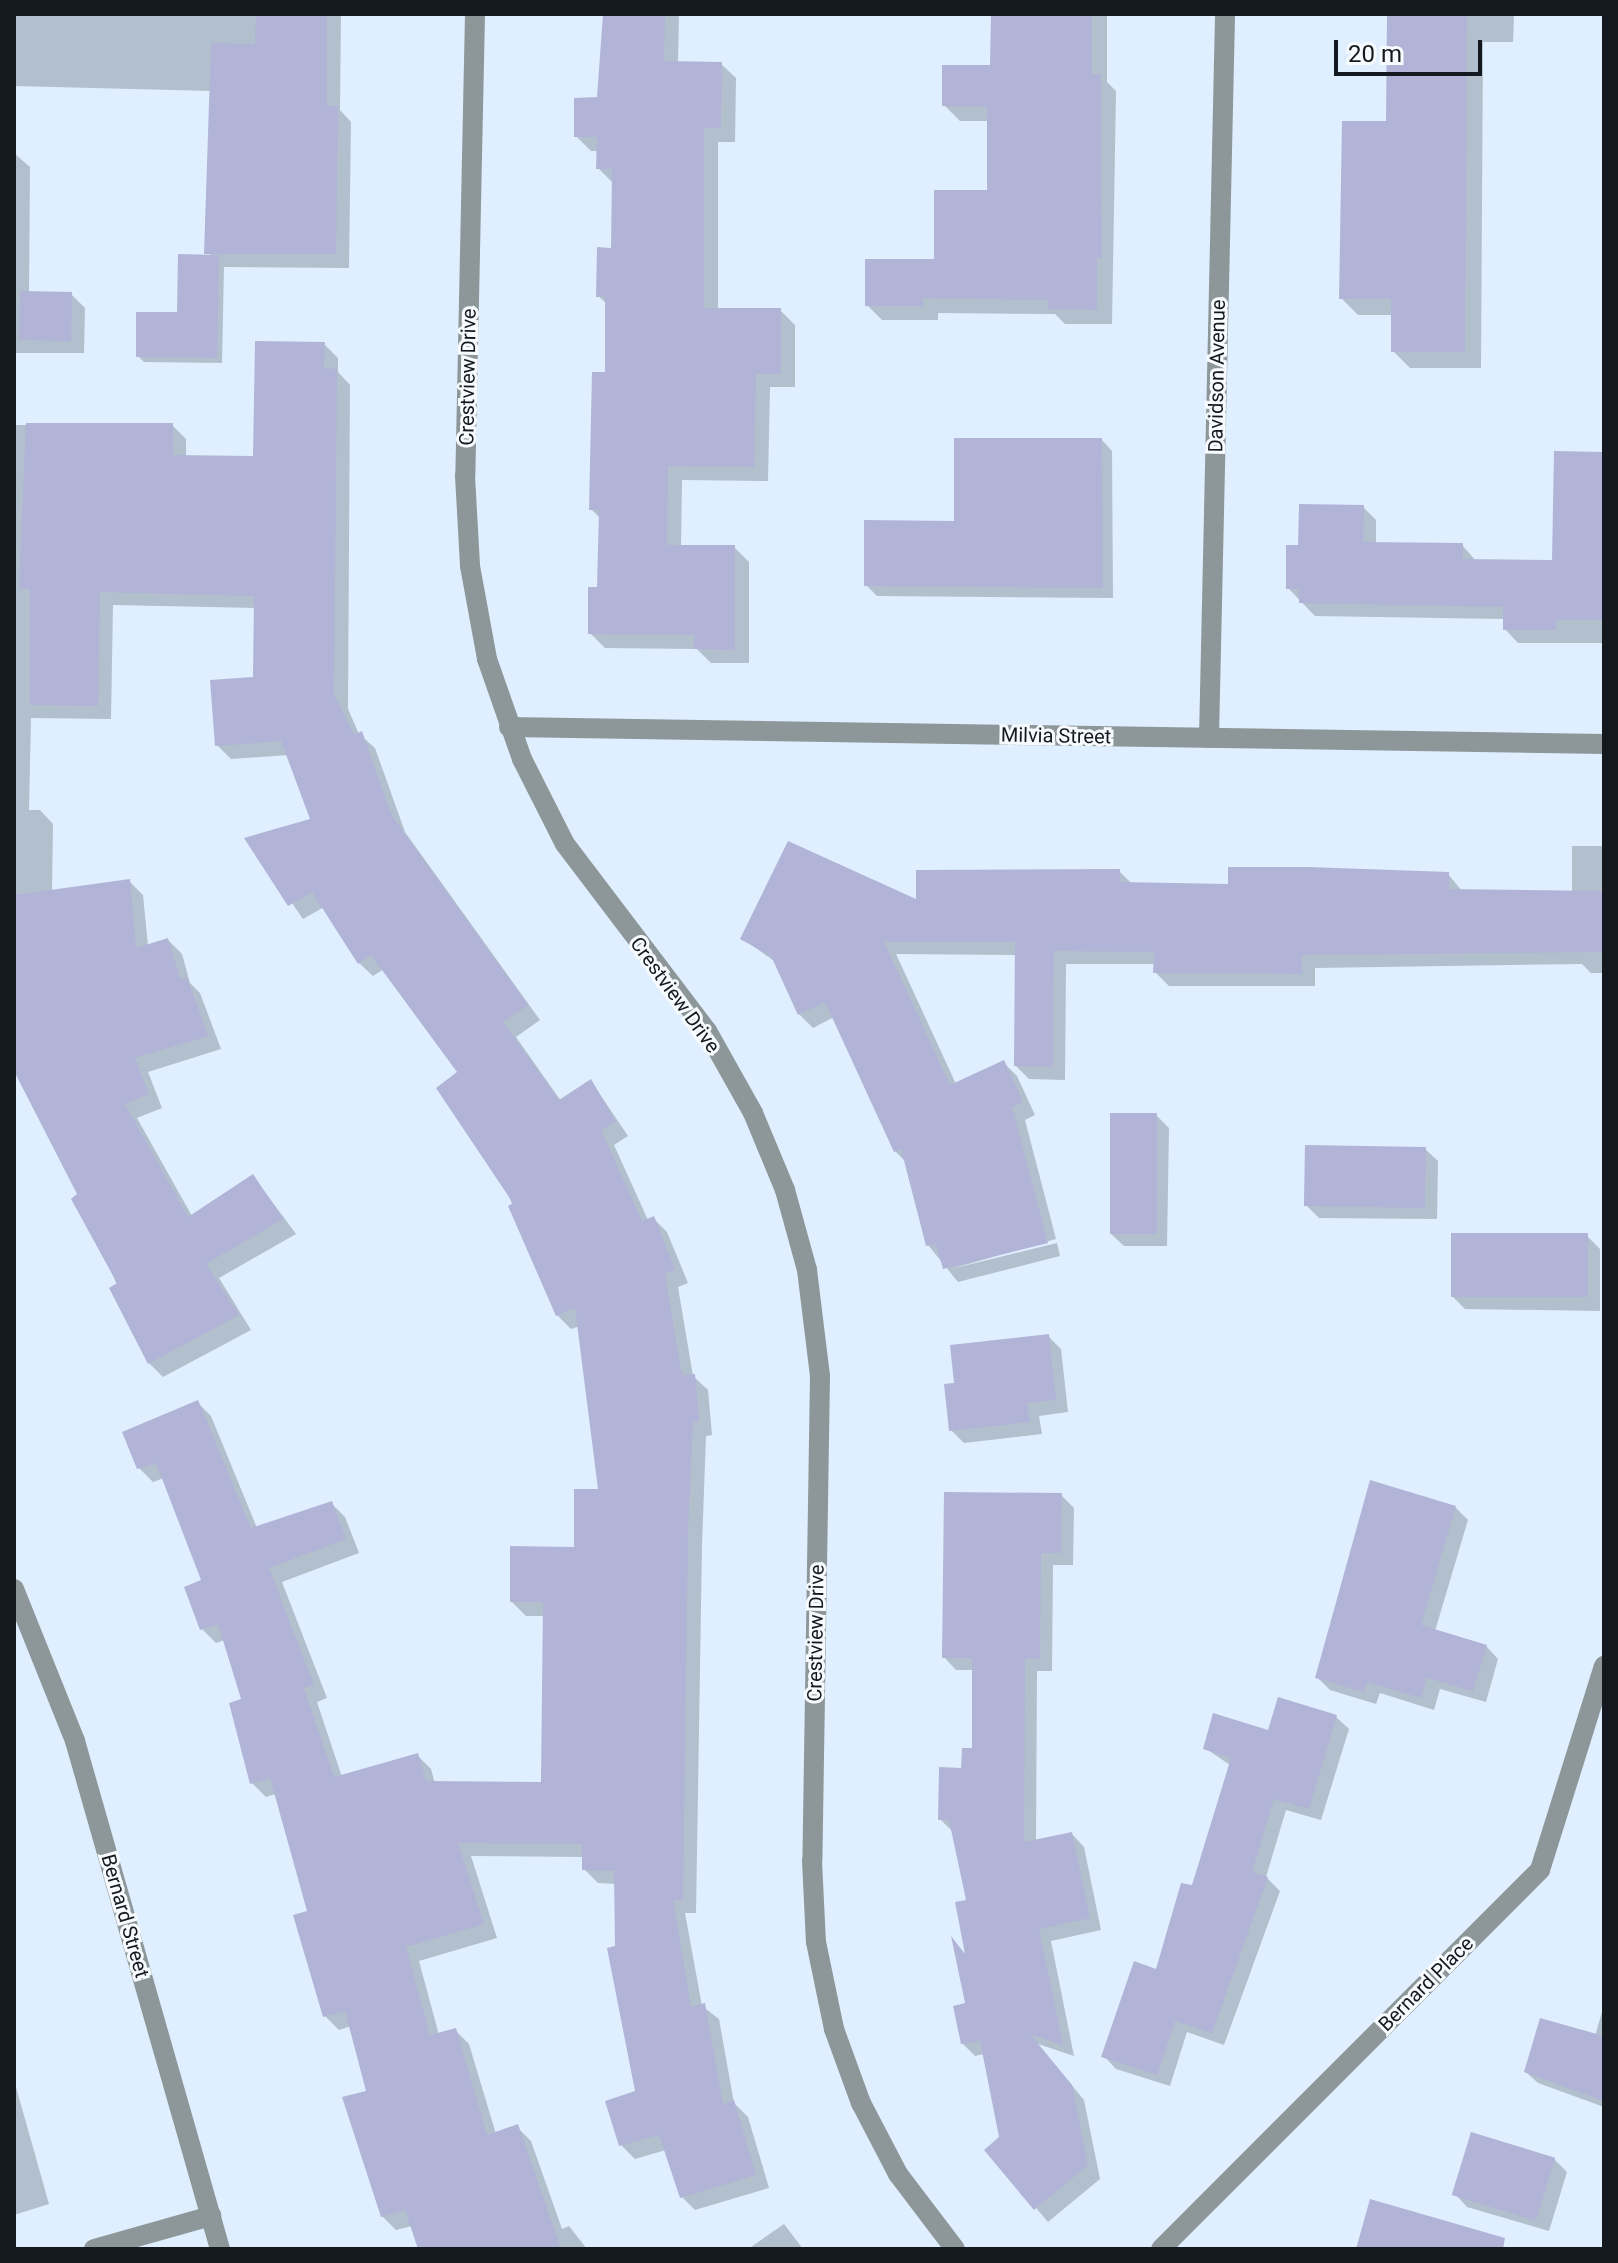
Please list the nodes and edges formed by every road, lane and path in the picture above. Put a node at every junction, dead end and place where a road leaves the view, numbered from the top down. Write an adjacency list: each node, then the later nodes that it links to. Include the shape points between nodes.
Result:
1 (475, 14): 3 (street, Crestview Drive, via 465,476 470,566 487,659)
2 (1225, 14): 4 (street, Davidson Avenue)
3 (509, 727): 4 (street, Milvia Street); 11 (street, Crestview Drive, via 565,844 707,1031 753,1113 785,1190 807,1270 820,1376 812,1861 816,1942 834,2029 861,2103 898,2174)
4 (1209, 738): 5 (street, Milvia Street)
5 (1604, 744)
6 (14, 1589): 8 (street, Bernard Street, via 75,1741)
7 (1604, 1666): 12 (street, Bernard Place, via 1540,1870)
8 (211, 2216): 9 (street); 10 (street, Bernard Street)
9 (94, 2249)
10 (220, 2249)
11 (955, 2249)
12 (1161, 2249)

